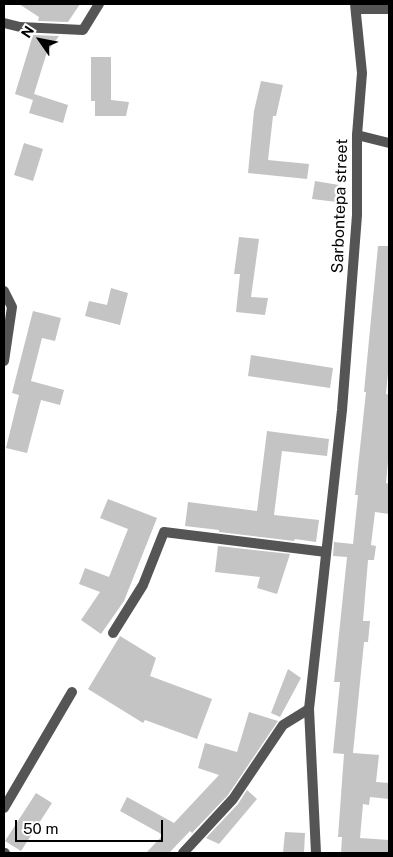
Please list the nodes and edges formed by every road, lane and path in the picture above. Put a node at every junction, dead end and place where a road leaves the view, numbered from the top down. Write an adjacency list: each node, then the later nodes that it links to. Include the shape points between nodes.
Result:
1 (99, 4): 4 (street, via 83,30 20,27)
2 (355, 6): 3 (street); 5 (street, Sarbontepa street, via 362,73)
3 (389, 9)
4 (4, 23)
5 (357, 135): 6 (street); 9 (street, Sarbontepa street, via 357,215 342,410)
6 (389, 144)
7 (4, 291): 8 (street, via 12,307)
8 (4, 361)
9 (326, 552): 10 (street, via 164,532 143,585); 12 (street, Sarbontepa street)
10 (113, 633)
11 (72, 692): 13 (street)
12 (308, 709): 14 (street, via 283,725 233,799); 15 (street, Sarbontepa street)
13 (4, 808)
14 (183, 853)
15 (316, 853)

